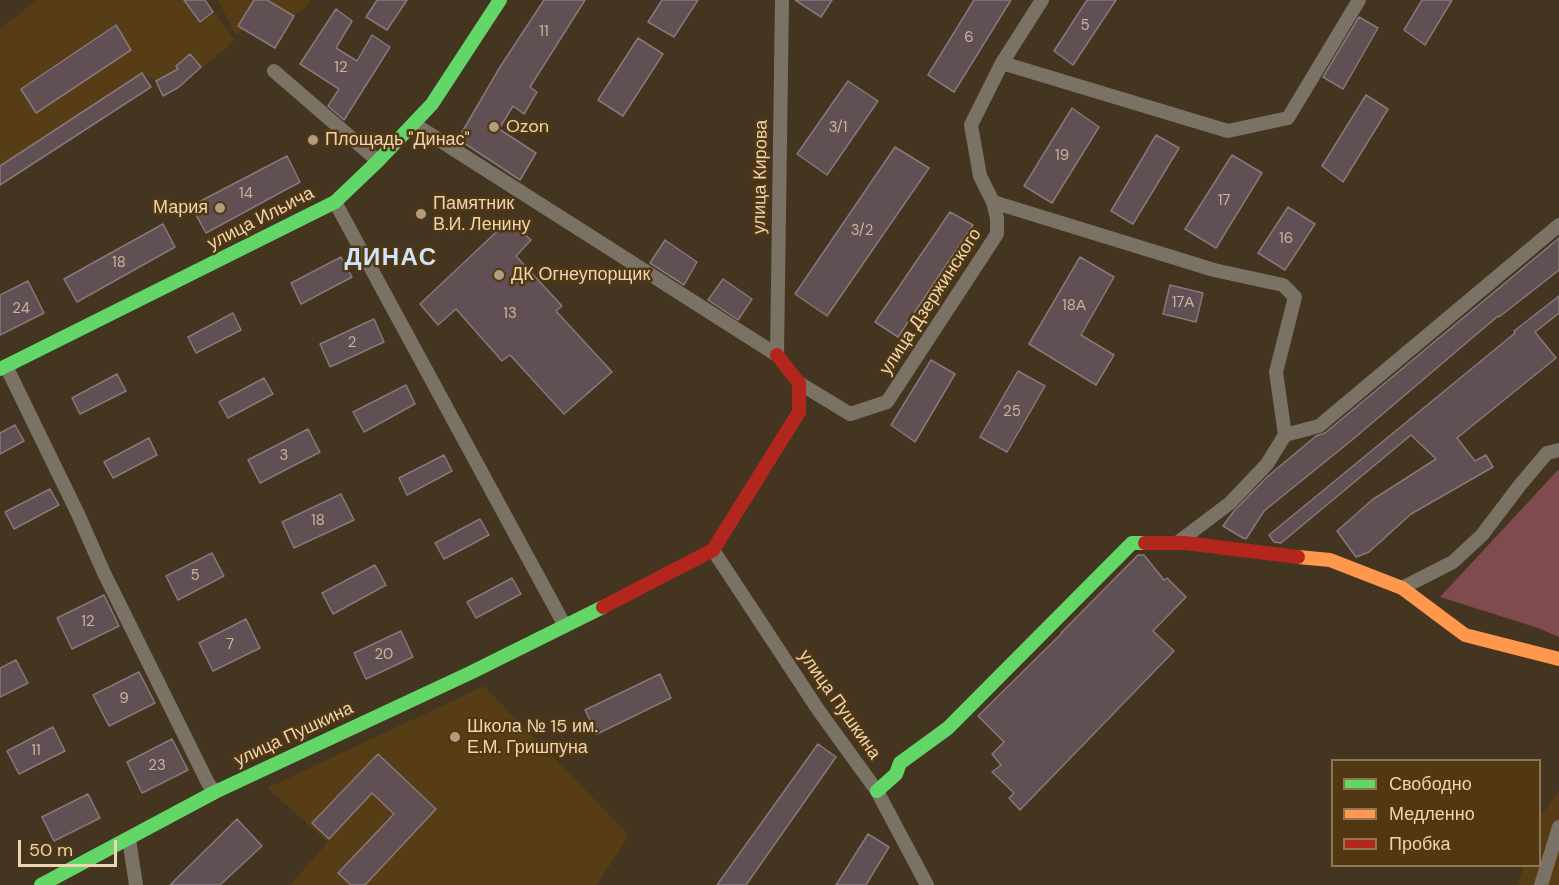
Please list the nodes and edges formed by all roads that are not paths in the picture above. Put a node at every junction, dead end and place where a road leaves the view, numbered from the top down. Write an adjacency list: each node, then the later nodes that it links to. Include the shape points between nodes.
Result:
1 (500, 0): 7 (street, улица Ильича, via 436,99)
2 (782, 0): 12 (street, улица Кирова)
3 (1042, 0): 5 (street, улица Дзержинского)
4 (1359, 0): 5 (street, via 1288,118 1228,131)
5 (1002, 63): 10 (street, улица Дзержинского, via 971,124 980,176)
6 (274, 71): 8 (street)
7 (414, 124): 8 (street, улица Ильича); 12 (street)
8 (378, 161): 9 (street, улица Ильича)
9 (334, 202): 13 (street, улица Ильича); 20 (street)
10 (993, 202): 14 (street, улица Дзержинского, via 997,234 887,402 850,414); 15 (street, via 1214,270 1283,285 1295,297 1276,372)
11 (1559, 225): 15 (street, via 1319,426)
12 (777, 355): 14 (street)
13 (3, 367): 23 (street)
14 (799, 383): 18 (street, via 799,411)
15 (1285, 435): 17 (street, via 1267,464 1230,503)
16 (1559, 450): 19 (street, via 1547,453 1482,535 1453,562)
17 (1177, 543): 19 (street, via 1330,560); 22 (street, via 1132,543 948,728 900,763 896,774)
18 (713, 550): 20 (street, улица Пушкина); 22 (street, улица Пушкина)
19 (1402, 588): 21 (street, via 1465,635)
20 (565, 626): 23 (street, улица Пушкина)
21 (1559, 658)
22 (877, 791): 28 (street, улица Пушкина)
23 (215, 792): 25 (street, улица Пушкина)
24 (1559, 827): 29 (street)
25 (129, 840): 26 (street, улица Пушкина); 27 (street)
26 (41, 885)
27 (136, 885)
28 (927, 885)
29 (1541, 885)

